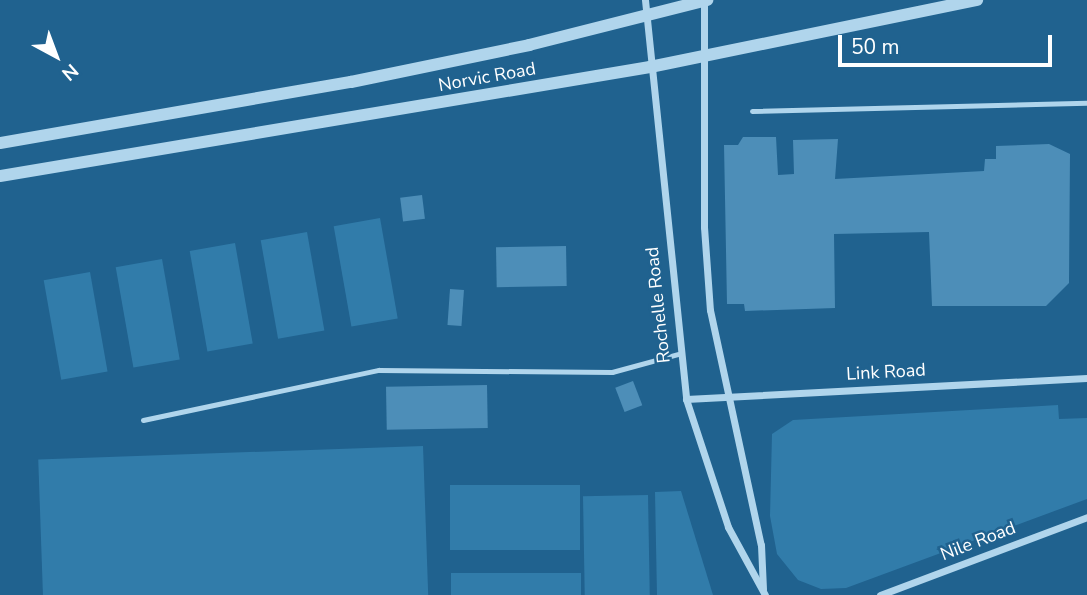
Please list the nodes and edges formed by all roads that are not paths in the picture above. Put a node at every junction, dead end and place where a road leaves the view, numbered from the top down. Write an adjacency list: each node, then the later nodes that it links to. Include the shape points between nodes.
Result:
1 (645, 0): 4 (street, Rochelle Road)
2 (705, 0): 4 (street, Norvic Road); 5 (street, Rochelle Road)
3 (977, 0): 5 (street, Norvic Road)
4 (645, 16): 6 (street, Rochelle Road); 9 (street, Norvic Road, via 351,82)
5 (706, 54): 6 (street, Norvic Road); 13 (street, Rochelle Road, via 704,227 710,310)
6 (650, 67): 10 (street, Norvic Road); 11 (street, Rochelle Road)
7 (1087, 103): 8 (lane)
8 (752, 111)
9 (0, 143)
10 (0, 176)
11 (678, 354): 14 (street, Rochelle Road); 15 (lane, via 612,372 379,370)
12 (1087, 378): 13 (street, Link Road)
13 (727, 395): 14 (street, Link Road); 17 (street, Rochelle Road, via 761,545)
14 (686, 399): 17 (street, Rochelle Road, via 728,527)
15 (143, 420)
16 (1087, 517): 18 (street, Nile Road)
17 (764, 593)
18 (880, 595)

